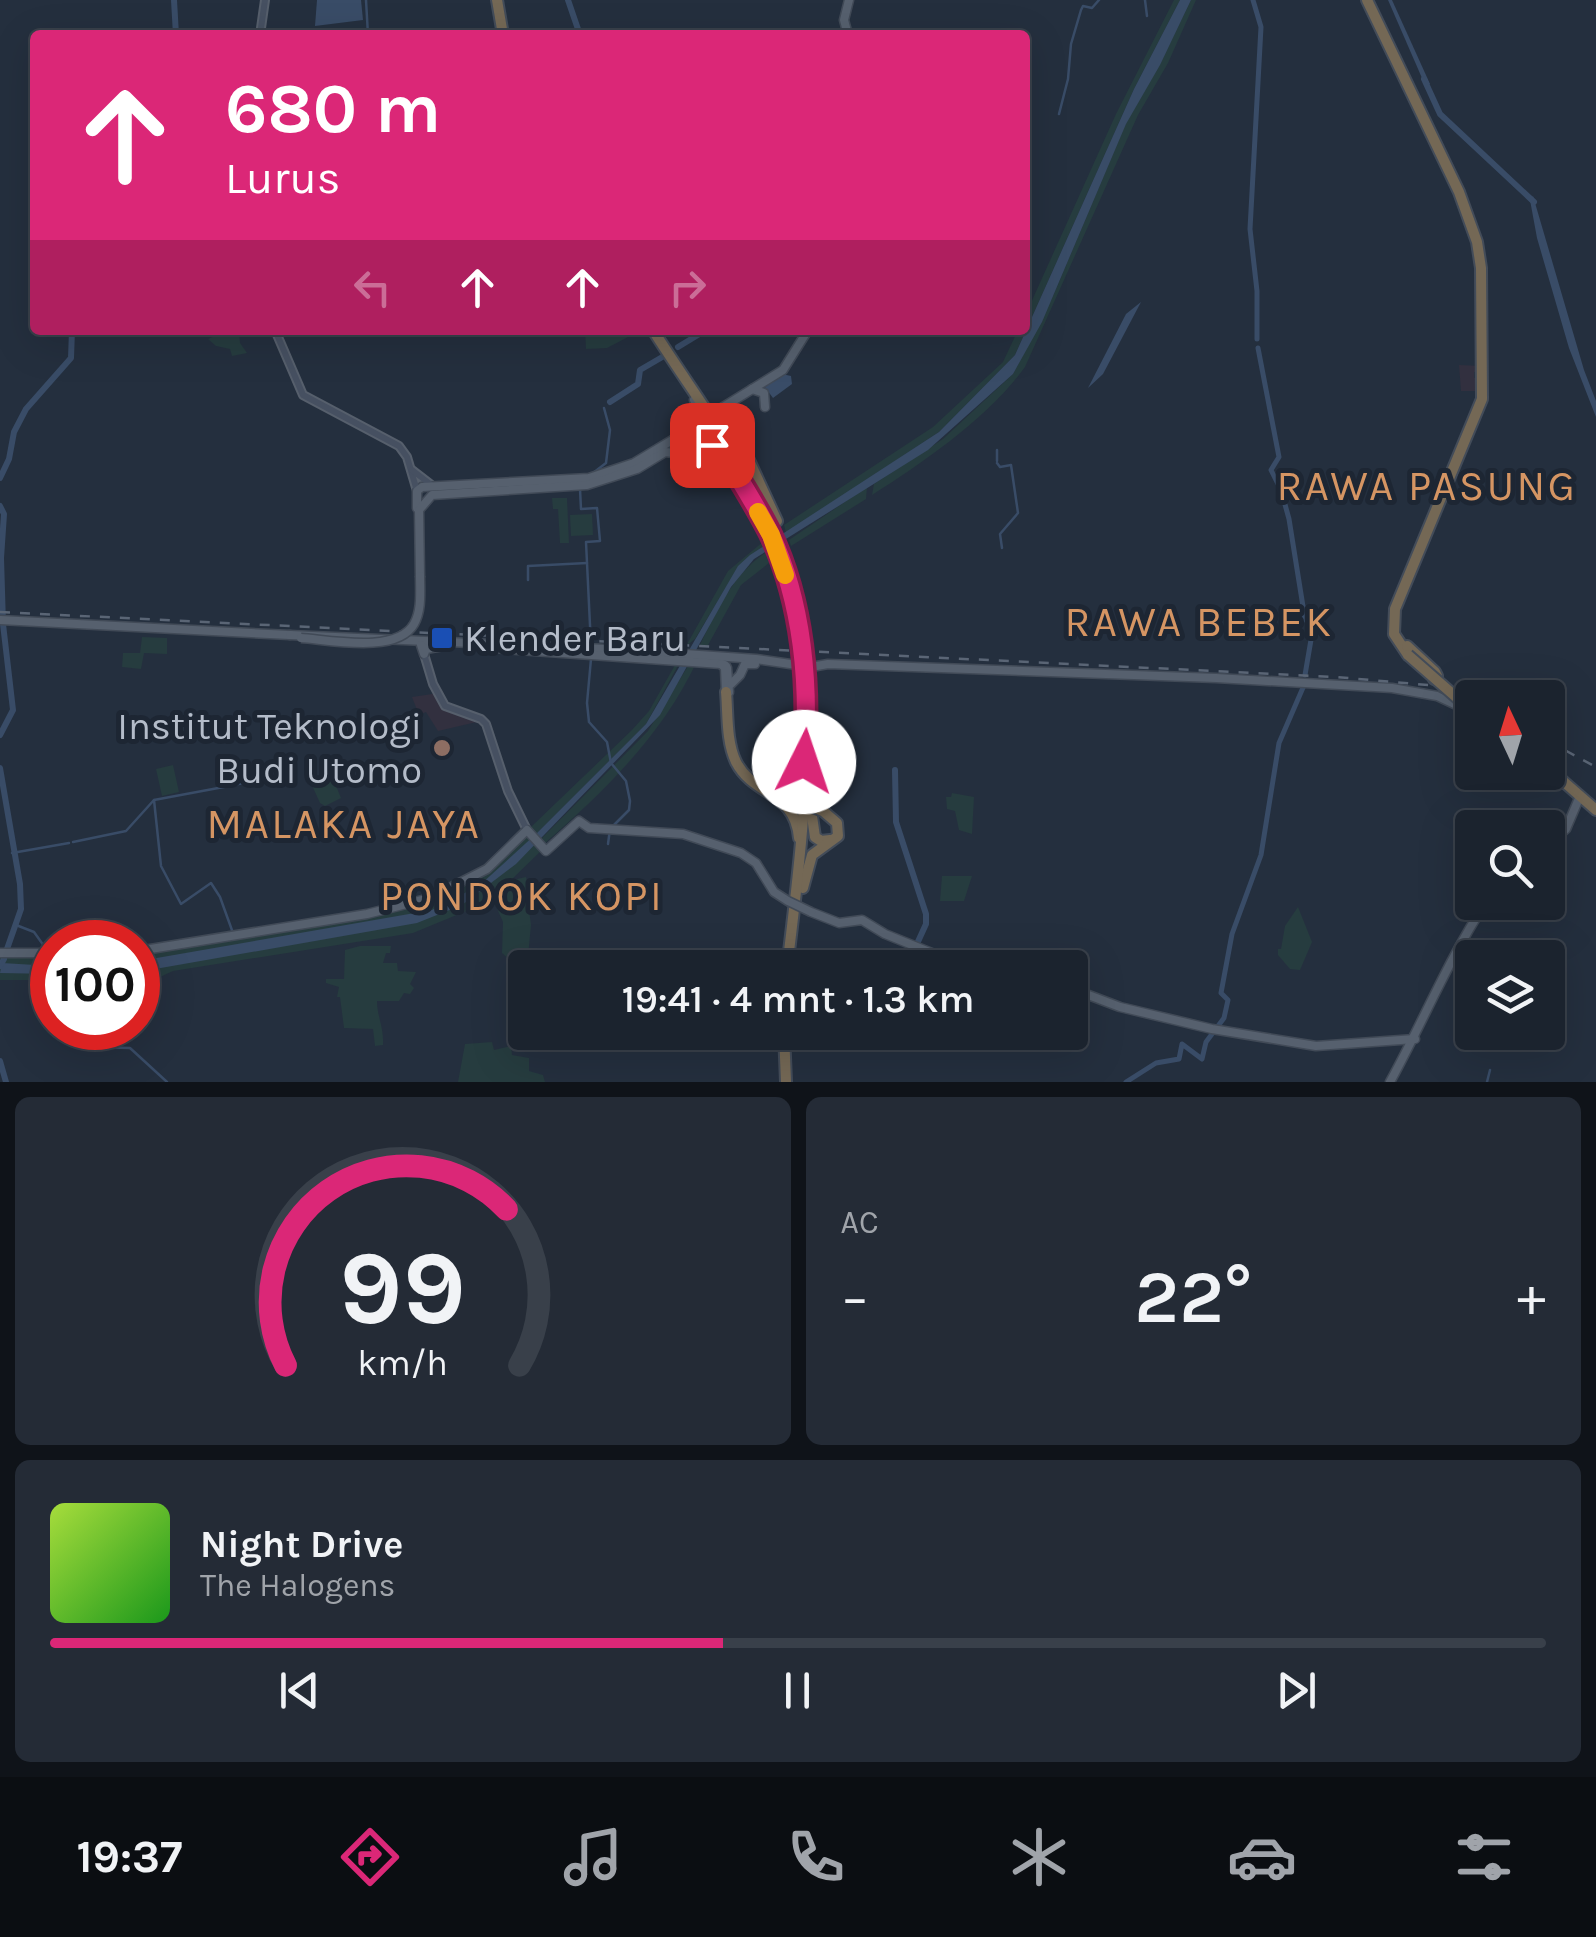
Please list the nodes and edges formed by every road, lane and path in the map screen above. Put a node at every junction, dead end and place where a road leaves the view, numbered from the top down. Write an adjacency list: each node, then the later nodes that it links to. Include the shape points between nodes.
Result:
1 (265, 0): 5 (main road)
2 (495, 0): 6 (highway)
3 (849, 0): 7 (main road)
4 (1369, 2): 8 (highway)
5 (261, 30)
6 (500, 30)
7 (847, 30)
8 (1438, 145): 22 (highway, via 1477,242 1483,297 1482,399); 22 (highway, via 1482,252 1484,405)
9 (277, 335): 21 (main road, via 303,394 397,444)
10 (659, 335): 25 (highway, via 756,484)
11 (804, 335): 12 (main road, via 786,365)
12 (752, 389): 14 (main road, via 764,393); 17 (main road, bridge)
13 (694, 400): 16 (main road)
14 (765, 407)
15 (689, 412): 16 (main road)
16 (700, 412): 20 (main road, via 712,441 690,456)
17 (678, 437): 20 (main road); 23 (main road, via 634,463 585,478)
18 (712, 445): 25 (highway)
19 (742, 445): 25 (highway)
20 (680, 454): 27 (main road, via 665,452 582,486 435,493 419,513)
21 (411, 470): 23 (main road); 24 (main road)
22 (1452, 478): 28 (highway)
23 (434, 487): 24 (main road)
24 (418, 491): 27 (main road)
25 (775, 531): 26 (highway)
26 (783, 553): 30 (highway); 30 (highway)
27 (419, 577): 32 (main road, bridge, via 418,613 406,634 392,641)
28 (1398, 600): 31 (highway); 31 (highway, via 1401,636 1436,678 1401,653)
29 (3, 622): 32 (main road)
30 (800, 633): 39 (highway, bridge)
31 (1395, 635): 42 (highway, bridge)
32 (290, 636): 33 (main road)
33 (379, 642): 34 (main road); 35 (main road)
34 (423, 649): 35 (main road); 52 (main road, via 445,706 485,722)
35 (597, 652): 37 (main road)
36 (738, 658): 37 (main road); 38 (main road, via 811,667); 40 (main road, via 742,666)
37 (696, 659): 40 (main road, via 721,664)
38 (972, 669): 40 (main road, via 746,664); 41 (main road)
39 (806, 678): 45 (highway); 49 (highway)
40 (730, 687): 46 (highway, via 739,761)
41 (1364, 689): 43 (main road); 44 (main road)
42 (1455, 696)
43 (1455, 703)
44 (1455, 704)
45 (807, 718): 46 (highway, via 797,776 782,786); 54 (highway)
46 (758, 784): 50 (highway, bridge); 54 (highway, via 792,812)
47 (1565, 785): 48 (highway)
48 (1579, 797): 51 (highway); 53 (main road)
49 (811, 801): 50 (highway, via 812,833 826,842 836,827); 55 (highway)
50 (822, 811): 55 (highway, via 840,832 812,855)
51 (1596, 811)
52 (527, 829): 56 (main road, via 475,876); 62 (main road, bridge, via 545,847 579,821 588,828 696,838 750,857 774,892 812,912 837,923 862,920)
53 (1565, 830)
54 (799, 864): 60 (highway)
55 (802, 888): 61 (highway)
56 (367, 913): 58 (main road); 58 (main road)
57 (1475, 920): 64 (main road)
58 (269, 930): 59 (main road)
59 (160, 947)
60 (791, 950)
61 (792, 950)
62 (926, 950)
63 (1088, 995): 64 (main road, via 1214,1029 1321,1047)
64 (1415, 1039): 67 (main road)
65 (783, 1050): 66 (highway)
66 (784, 1082)
67 (1390, 1082)

